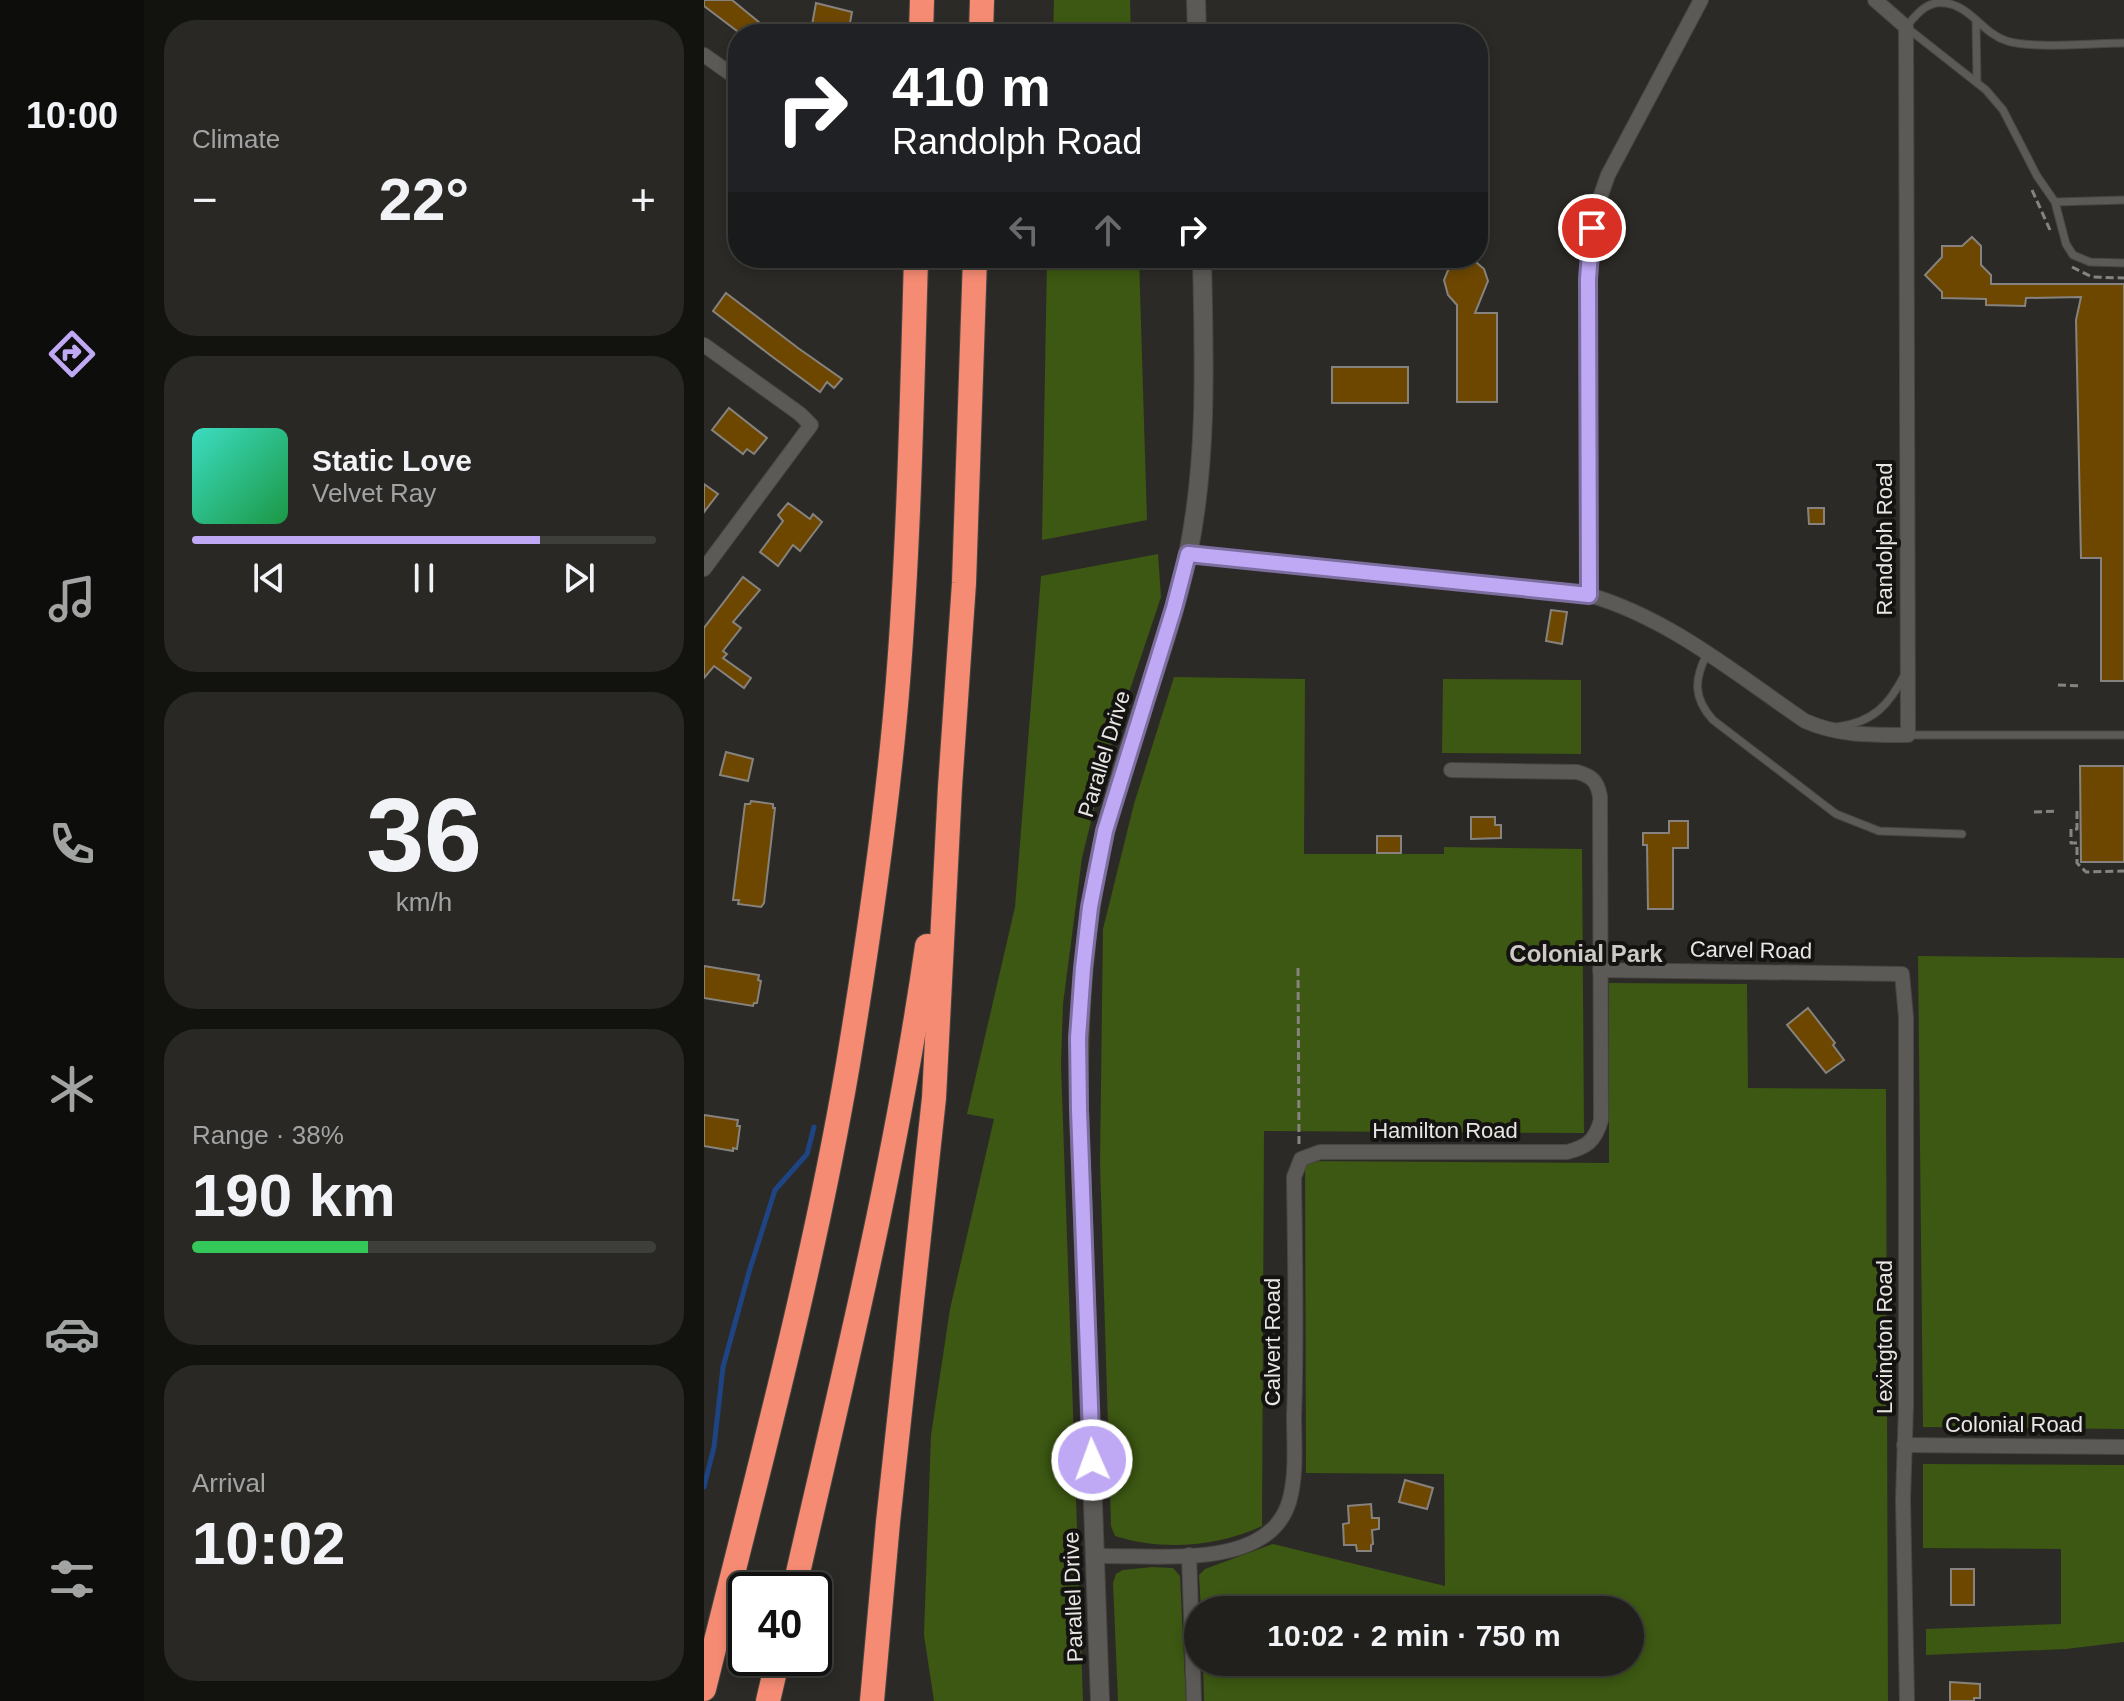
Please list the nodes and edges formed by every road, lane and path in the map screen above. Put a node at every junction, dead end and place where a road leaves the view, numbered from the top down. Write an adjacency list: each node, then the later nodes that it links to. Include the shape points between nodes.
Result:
1 (922, 0): 7 (highway)
2 (982, 0): 8 (highway)
3 (1196, 0): 9 (street)
4 (1701, 0): 24 (street, via 1608,175 1595,212 1588,279)
5 (1875, 0): 10 (street)
6 (1976, 20): 10 (lane, via 1958,7 1935,3 1922,8); 11 (lane, via 1988,33 2009,42); 14 (lane)
7 (921, 24)
8 (981, 24)
9 (1197, 24)
10 (1906, 27): 14 (lane); 26 (street, Randolph Road)
11 (2124, 43)
12 (704, 55): 13 (street)
13 (728, 72)
14 (1977, 83): 16 (lane, via 2003,110)
15 (2124, 200): 16 (lane)
16 (2055, 202): 17 (lane, via 2073,255 2090,262)
17 (2124, 263)
18 (916, 268): 50 (highway, via 899,667 862,974 829,1168)
19 (975, 268): 33 (highway, via 964,583)
20 (1202, 268): 22 (street, Parallel Drive, via 1202,425)
21 (704, 345): 23 (street, via 811,425)
22 (1188, 554): 24 (street); 47 (street, Parallel Drive, via 1105,831 1083,968 1079,1110)
23 (704, 569)
24 (1589, 595): 25 (street, via 1624,605)
25 (1707, 654): 29 (street); 37 (lane, via 1696,683 1702,708 1836,814 1879,831)
26 (1907, 671): 29 (lane, via 1881,710 1856,724); 30 (street, Randolph Road)
27 (2058, 685): 28 (path)
28 (2082, 686)
29 (1823, 729): 30 (street)
30 (1908, 735): 31 (lane)
31 (2124, 735)
32 (1451, 770): 40 (street, via 1577,772 1594,780 1600,796)
33 (950, 787): 45 (highway, via 934,1098); 48 (highway, via 896,1130)
34 (2057, 811): 36 (path)
35 (2077, 811): 38 (path, via 2077,829 2071,829 2077,863 2086,872)
36 (2034, 812)
37 (1962, 834)
38 (2124, 871)
39 (1298, 968): 42 (path)
40 (1600, 970): 41 (street, Carvel Road); 42 (street, Hamilton Road, via 1601,1120 1589,1145 1567,1152 1320,1152)
41 (1902, 974): 43 (street, Lexington Road)
42 (1301, 1159): 46 (street, Calvert Road, via 1294,1177 1296,1376 1289,1503 1272,1530 1257,1541)
43 (1904, 1445): 44 (street, Colonial Road); 56 (street, Lexington Road)
44 (2124, 1447)
45 (888, 1522): 52 (highway); 53 (highway)
46 (1189, 1555): 47 (street, Calvert Road); 55 (street)
47 (1096, 1556): 54 (street, Parallel Drive)
48 (798, 1572)
49 (774, 1676): 51 (highway)
50 (704, 1689)
51 (768, 1701)
52 (863, 1701)
53 (872, 1701)
54 (1100, 1701)
55 (1194, 1701)
56 (1907, 1701)

